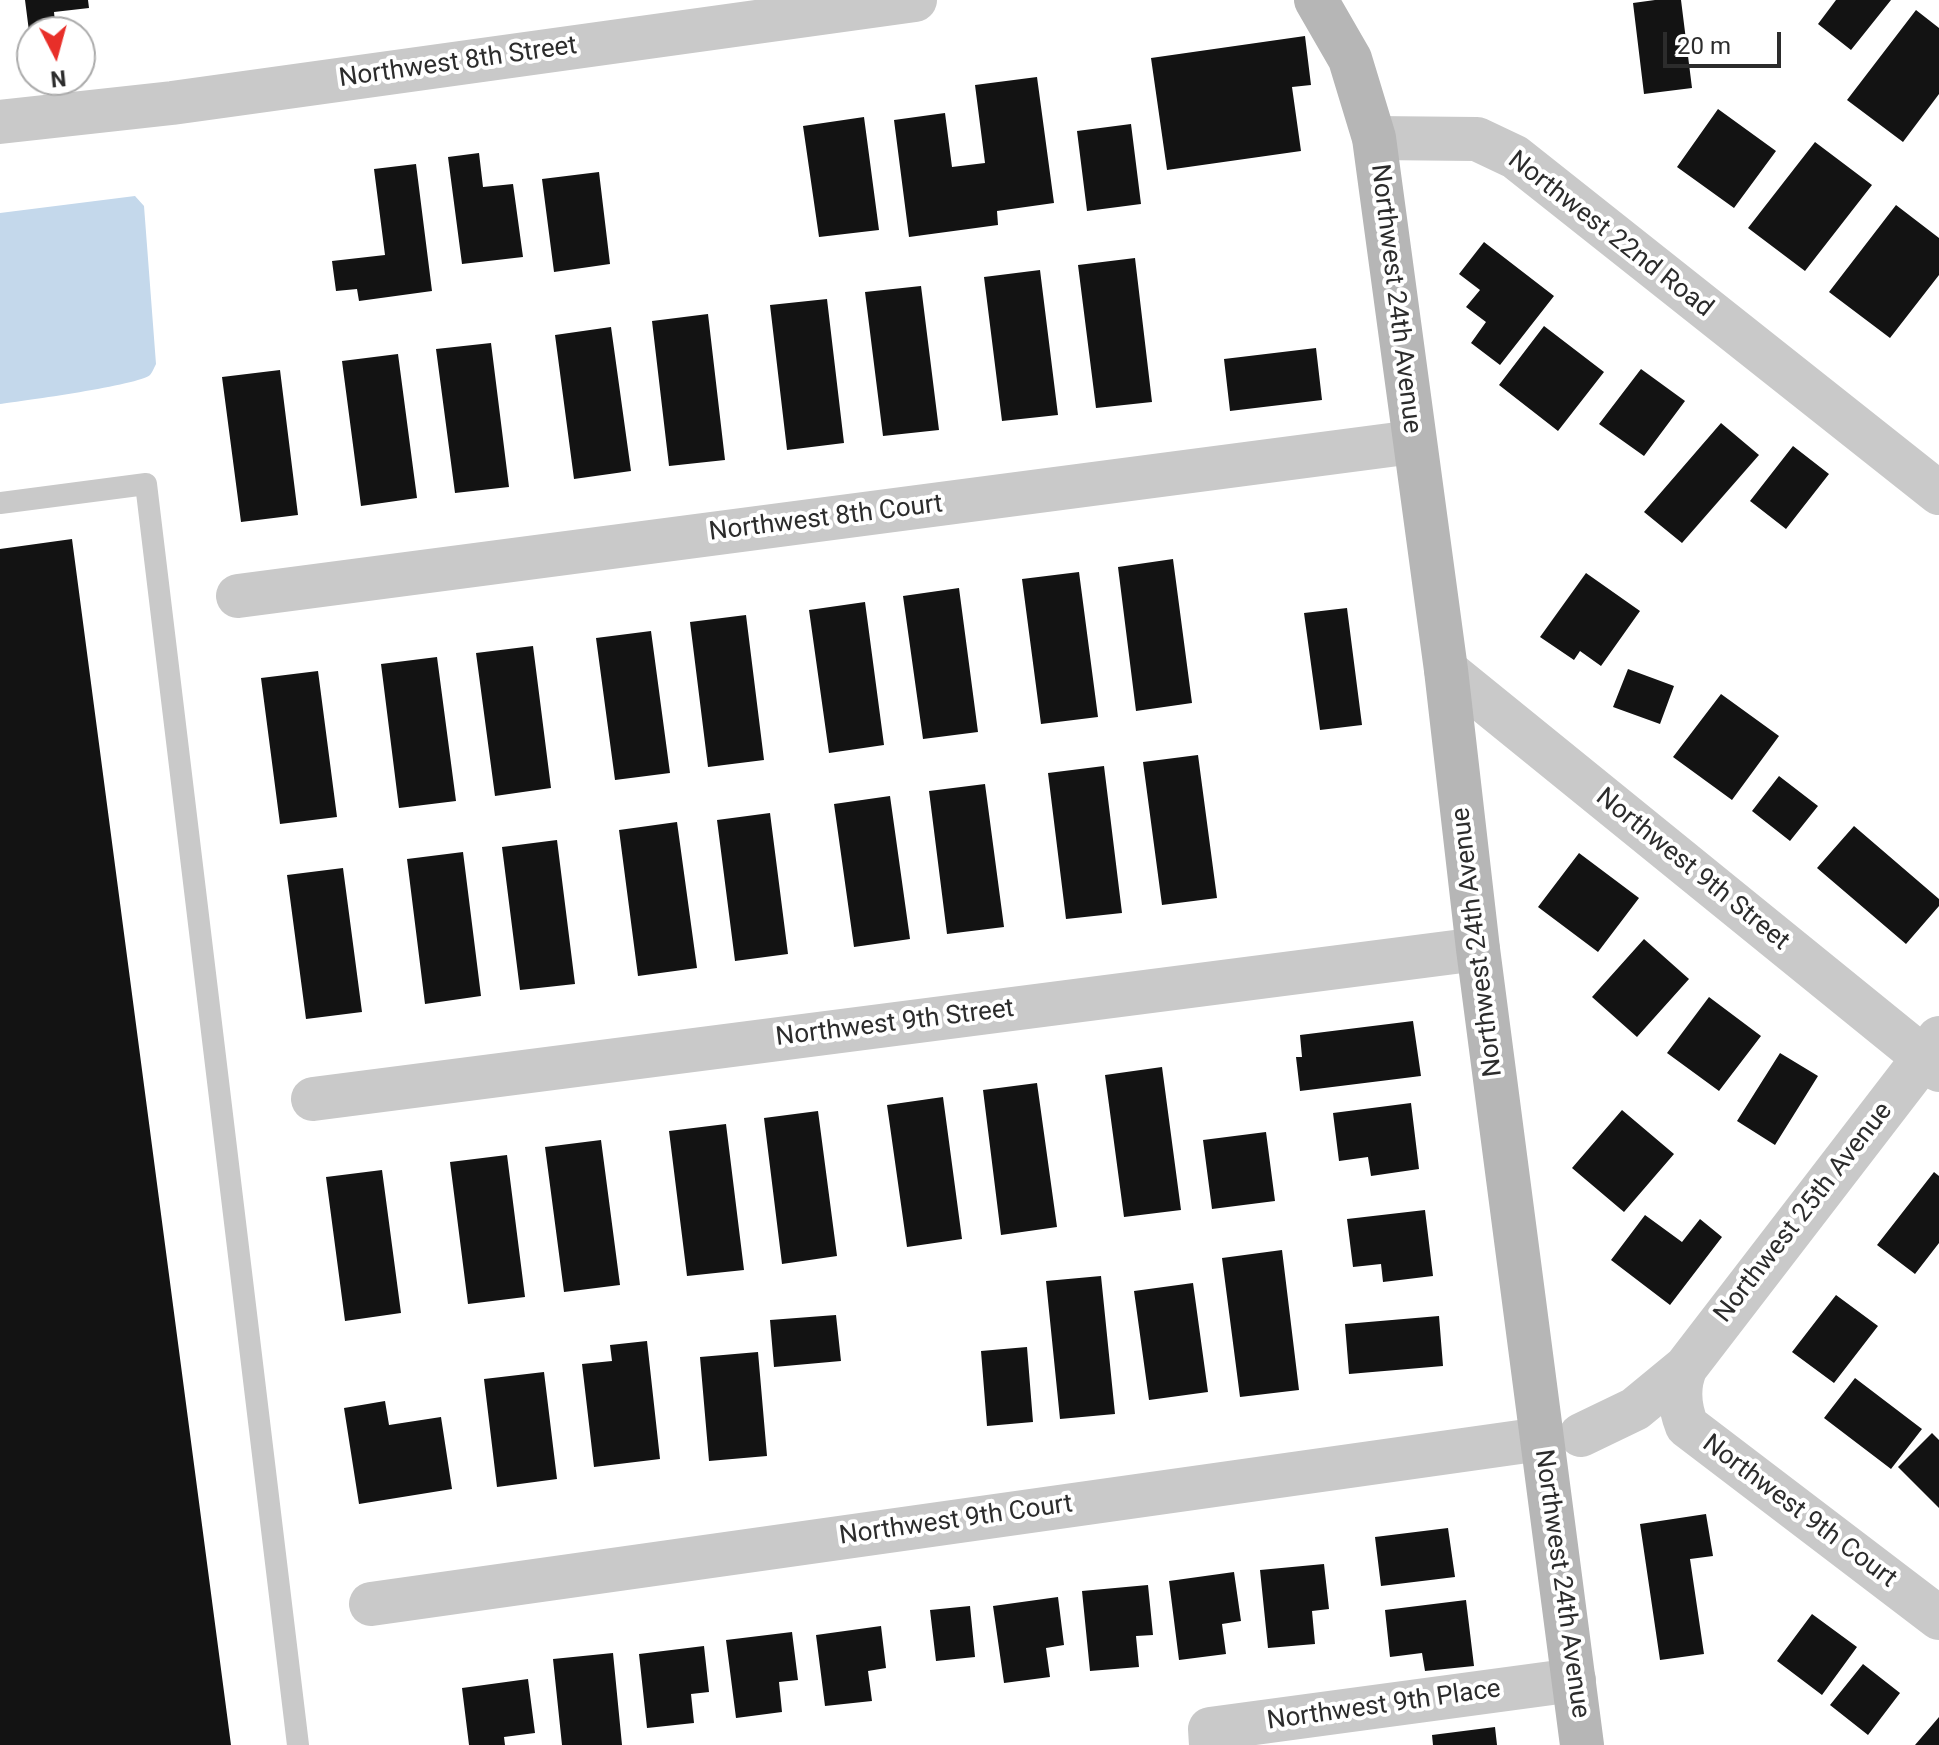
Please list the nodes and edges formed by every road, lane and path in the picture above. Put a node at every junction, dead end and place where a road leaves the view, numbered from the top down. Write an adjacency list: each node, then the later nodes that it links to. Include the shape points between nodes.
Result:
1 (915, 0): 3 (street, Northwest 8th Street)
2 (1316, 0): 4 (street, via 1350,59)
3 (0, 122)
4 (1374, 138): 5 (street, Northwest 24th Avenue); 6 (street, Northwest 22nd Road, via 1477,139 1515,157)
5 (1413, 442): 8 (street, Northwest 8th Court); 9 (street, Northwest 24th Avenue)
6 (1939, 493)
7 (0, 503): 18 (lane, via 146,484)
8 (238, 596)
9 (1446, 670): 10 (street, Northwest 24th Avenue); 11 (street, Northwest 9th Street)
10 (1478, 949): 12 (street, Northwest 9th Street); 14 (street, Northwest 24th Avenue)
11 (1934, 1055): 13 (street, Northwest 25th Avenue)
12 (313, 1099)
13 (1687, 1397): 14 (street, Northwest 9th Court, via 1635,1409); 14 (street, via 1644,1430); 16 (street, Northwest 9th Court)
14 (1561, 1437): 15 (street, Northwest 9th Court); 17 (street, Northwest 24th Avenue)
15 (371, 1604)
16 (1939, 1618)
17 (1574, 1680): 19 (street, Northwest 9th Place, via 1210,1729); 20 (street, Northwest 24th Avenue)
18 (298, 1745)
19 (1211, 1745)
20 (1582, 1745)

